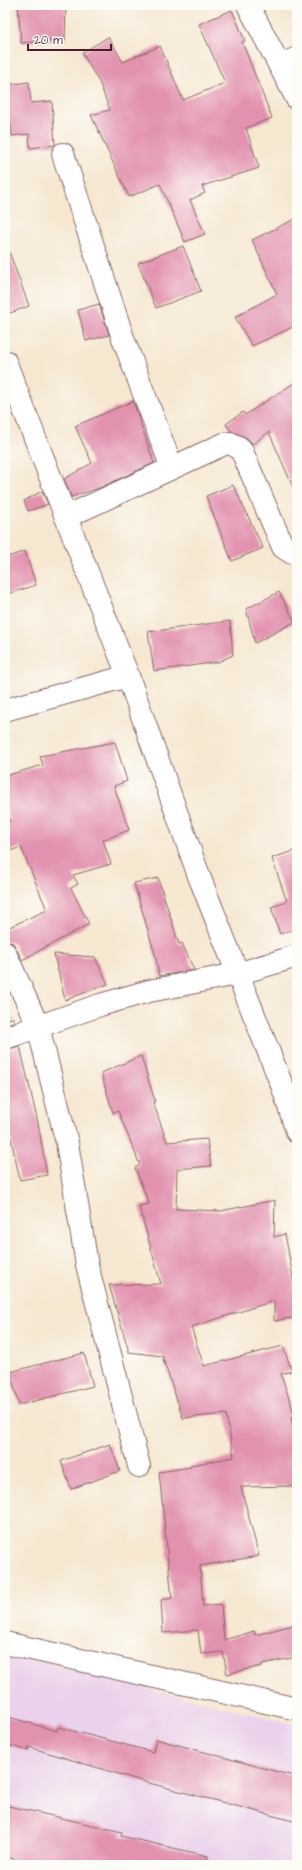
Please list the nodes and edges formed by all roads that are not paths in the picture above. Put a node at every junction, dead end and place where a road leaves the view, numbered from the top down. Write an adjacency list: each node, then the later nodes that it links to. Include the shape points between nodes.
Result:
1 (248, 5): 2 (street)
2 (288, 62): 3 (street)
3 (297, 99)
4 (63, 154): 6 (street, via 124,341)
5 (5, 361): 7 (street)
6 (172, 468): 7 (street); 8 (street, via 224,444 236,445 241,449 283,547)
7 (66, 517): 9 (street)
8 (297, 554)
9 (128, 676): 10 (street); 13 (street, via 199,876)
10 (5, 710)
11 (5, 953): 14 (street)
12 (297, 956): 13 (street)
13 (237, 974): 14 (street, via 149,991); 16 (street, via 283,1088)
14 (38, 1026): 15 (street); 17 (street, via 67,1143 87,1265)
15 (5, 1038)
16 (297, 1132)
17 (139, 1466)
18 (5, 1642): 19 (street)
19 (297, 1709)

